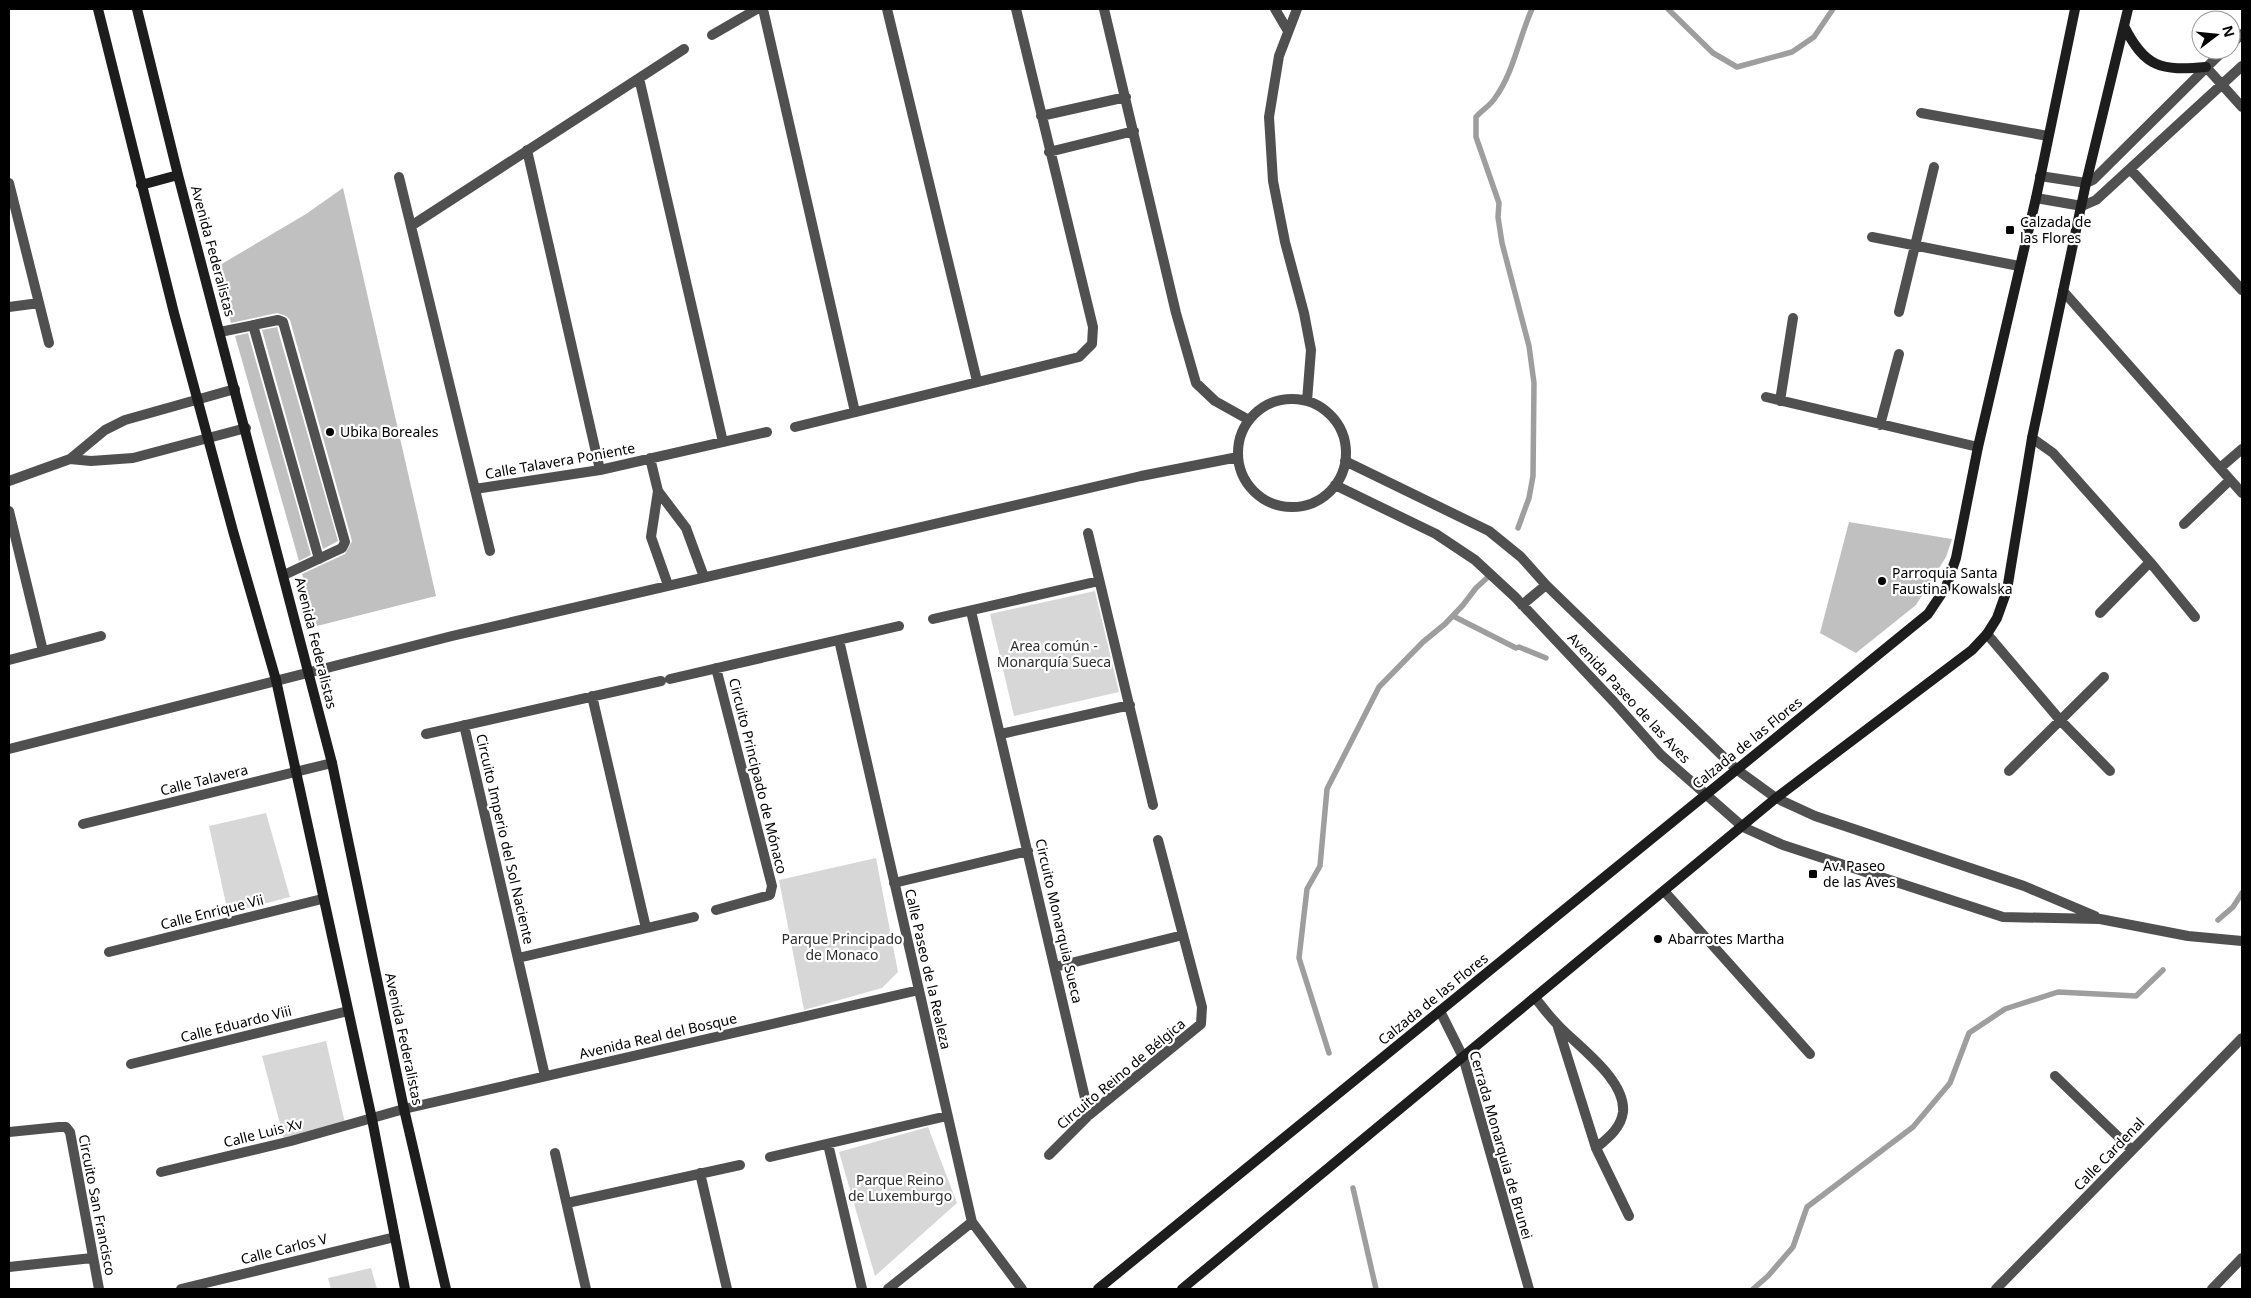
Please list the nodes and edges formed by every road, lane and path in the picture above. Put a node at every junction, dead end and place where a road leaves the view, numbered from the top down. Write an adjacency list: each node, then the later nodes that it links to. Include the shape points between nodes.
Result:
1 (98, 9): 35 (street)
2 (137, 9): 31 (street, Avenida Federalistas)
3 (757, 9): 14 (street)
4 (762, 9): 59 (street)
5 (887, 9): 53 (street)
6 (1016, 9): 24 (street)
7 (1104, 9): 21 (street)
8 (1275, 9): 13 (street)
9 (1297, 9): 13 (street)
10 (2075, 9): 26 (street, Calzada de las Flores)
11 (2128, 9): 12 (street)
12 (2124, 26): 18 (street, via 2139,52 2159,65 2183,70); 34 (street)
13 (1288, 31): 57 (street, via 1279,56 1270,117 1272,181 1311,350)
14 (712, 35)
15 (684, 49): 19 (street)
16 (2213, 60): 18 (street)
17 (2242, 66): 20 (street)
18 (2206, 67): 20 (street); 34 (street, via 2101,174)
19 (639, 78): 27 (street); 67 (street)
20 (2222, 85): 22 (street); 30 (street)
21 (1126, 97): 24 (street); 25 (street)
22 (2242, 107)
23 (1921, 113): 26 (street)
24 (1041, 116): 28 (street)
25 (1134, 132): 28 (street); 60 (street, via 1176,313 1196,383 1216,401)
26 (2048, 136): 32 (street, Calzada de las Flores)
27 (527, 150): 39 (street); 75 (street)
28 (1049, 152): 53 (street, via 1093,327 1092,344 1079,358)
29 (1934, 167): 41 (street)
30 (2130, 169): 38 (street, via 2096,200); 43 (street)
31 (178, 175): 35 (street); 50 (street, Avenida Federalistas)
32 (2040, 176): 34 (street); 37 (street, Calzada de las Flores)
33 (399, 177): 39 (street)
34 (2086, 183): 38 (street)
35 (141, 185): 56 (street)
36 (10, 189): 45 (street)
37 (2036, 198): 38 (street); 42 (street, Calzada de las Flores)
38 (2082, 206): 44 (street)
39 (411, 226): 79 (street)
40 (1872, 236): 41 (street)
41 (1915, 245): 42 (street); 47 (street)
42 (2020, 266): 68 (street, Calzada de las Flores)
43 (2242, 290)
44 (2063, 291): 66 (street); 74 (street)
45 (39, 303): 46 (street); 51 (street)
46 (9, 307)
47 (1899, 312)
48 (1793, 318): 58 (street)
49 (253, 325): 50 (street); 86 (street); 86 (street, via 283,322 343,533 345,542 342,548)
50 (220, 332): 54 (street, Avenida Federalistas)
51 (49, 343)
52 (1899, 354): 61 (street)
53 (977, 381): 59 (street)
54 (235, 389): 56 (street); 63 (street, Avenida Federalistas)
55 (1766, 397): 58 (street)
56 (198, 399): 65 (street); 72 (street, via 125,420 105,430)
57 (1307, 401): 60 (street, via 1275,402); 73 (street, via 1319,406 1337,424 1344,442)
58 (1780, 401): 61 (street)
59 (856, 412): 62 (street)
60 (1249, 420): 70 (street, via 1242,432)
61 (1880, 425): 68 (street)
62 (795, 427)
63 (246, 428): 65 (street); 88 (street, Avenida Federalistas)
64 (767, 432): 67 (street, Calle Talavera Poniente)
65 (208, 438): 72 (street, via 133,458); 107 (street)
66 (2032, 438): 87 (street, via 2053,453); 99 (street, via 2007,590)
67 (723, 442): 71 (street, Calle Talavera Poniente)
68 (1978, 447): 117 (street, Calzada de las Flores, via 1956,558 1946,587 1928,614)
69 (2242, 449): 74 (street)
70 (1238, 457): 78 (street, via 1246,482 1255,492 1277,505 1309,504 1326,495); 89 (street, via 1141,476)
71 (650, 458): 75 (street, Calle Talavera Poniente); 80 (street, Calle Talavera Poniente)
72 (70, 459): 77 (street)
73 (1345, 461): 78 (street); 92 (street, Avenida Paseo de las Aves, via 1489,531 1521,557)
74 (2220, 468): 76 (street)
75 (600, 470): 79 (street, Calle Talavera Poniente)
76 (2230, 480): 81 (street); 83 (street)
77 (9, 481)
78 (1335, 485): 93 (street, Avenida Paseo de las Aves, via 1436,534 1475,560)
79 (475, 490): 85 (street)
80 (658, 491): 89 (street, Calle Talavera Poniente, via 686,528); 91 (street, Calle Talavera Poniente, via 650,536)
81 (2242, 493)
82 (9, 512): 102 (street)
83 (2184, 524)
84 (1088, 533): 90 (street)
85 (490, 551)
86 (319, 559): 88 (street)
87 (2150, 562): 95 (street); 96 (street)
88 (284, 575): 105 (street, Avenida Federalistas)
89 (704, 577): 91 (street)
90 (1099, 581): 94 (street); 110 (street)
91 (668, 585): 105 (street)
92 (1546, 585): 93 (street); 117 (street, Avenida Paseo de las Aves)
93 (1522, 605): 121 (street, Avenida Paseo de las Aves, via 1661,755)
94 (971, 611): 97 (street); 114 (street, Circuito Monarquia Sueca)
95 (2100, 613)
96 (2195, 617)
97 (933, 619)
98 (899, 626): 101 (street, Circuito Principado de Mónaco)
99 (1987, 634): 111 (street); 122 (street, via 1972,650)
100 (101, 636): 102 (street)
101 (839, 640): 104 (street, Circuito Principado de Mónaco); 128 (street, Calle Paseo de la Realeza)
102 (43, 651): 103 (street)
103 (9, 660)
104 (716, 668): 108 (street, Circuito Principado de Mónaco); 131 (street, Circuito Principado de Mónaco, via 772,886 770,895)
105 (309, 671): 107 (street); 116 (street, Avenida Federalistas)
106 (2104, 677): 111 (street)
107 (276, 680): 115 (street); 119 (street)
108 (666, 680): 109 (street, Circuito Imperio del Sol Naciente)
109 (592, 696): 112 (street, Circuito Imperio del Sol Naciente); 134 (street)
110 (1130, 705): 114 (street); 123 (street)
111 (2060, 720): 118 (street); 120 (street)
112 (464, 725): 113 (street, Circuito Imperio del Sol Naciente); 138 (street, Circuito Imperio del Sol Naciente)
113 (426, 734)
114 (1001, 734): 127 (street, Circuito Monarquia Sueca)
115 (9, 749)
116 (332, 763): 119 (street, Calle Talavera); 151 (street, Avenida Federalistas)
117 (1736, 769): 121 (street, Calzada de las Flores); 122 (street, Avenida Paseo de las Aves)
118 (2110, 771)
119 (295, 772): 124 (street, Calle Talavera); 130 (street)
120 (2009, 772)
121 (1704, 795): 125 (street, Avenida Paseo de las Aves); 142 (street, Calzada de las Flores)
122 (1776, 798): 125 (street); 133 (street, Avenida Paseo de las Aves, via 1815,816 2024,886)
123 (1153, 805)
124 (83, 824)
125 (1743, 826): 129 (street); 133 (street, Avenida Paseo de las Aves, via 1783,845 2003,917)
126 (1158, 840): 135 (street, Circuito Reino de Bélgica)
127 (1028, 851): 128 (street); 139 (street, Circuito Monarquia Sueca)
128 (894, 883): 140 (street, Calle Paseo de la Realeza)
129 (1664, 891): 141 (street); 146 (street)
130 (322, 899): 137 (street, Calle Enrique Vii); 143 (street)
131 (716, 910)
132 (694, 917): 134 (street, Circuito Imperio del Sol Naciente)
133 (2100, 919): 136 (street, Avenida Paseo de las Aves, via 2188,936)
134 (646, 928): 138 (street, Circuito Imperio del Sol Naciente)
135 (1183, 935): 139 (street); 152 (street, Circuito Reino de Bélgica, via 1202,1007 1201,1024)
136 (2242, 941)
137 (109, 952)
138 (518, 958): 149 (street, Circuito Imperio del Sol Naciente)
139 (1055, 967): 152 (street, Circuito Monarquia Sueca)
140 (919, 990): 149 (street, Avenida Real del Bosque); 153 (street, Calle Paseo de la Realeza)
141 (1535, 998): 144 (street); 147 (street)
142 (1440, 1011): 147 (street, Cerrada Monarquia de Brunei); 181 (street, Calzada de las Flores)
143 (348, 1012): 148 (street, Calle Eduardo Viii); 154 (street)
144 (1557, 1024): 157 (street); 157 (street, via 1608,1073 1619,1093 1623,1111 1618,1128)
145 (2242, 1038): 158 (street, Calle Cardenal)
146 (1810, 1054)
147 (1463, 1057): 182 (street); 183 (street, Cerrada Monarquia de Brunei)
148 (131, 1064)
149 (545, 1076): 151 (street, Avenida Real del Bosque)
150 (2055, 1076): 158 (street)
151 (404, 1109): 154 (street, Calle Luis Xv); 175 (street, Avenida Federalistas)
152 (1089, 1115): 160 (street, Circuito Reino de Bélgica)
153 (947, 1116): 156 (street); 167 (street, Calle Paseo de la Realeza)
154 (372, 1119): 163 (street, Calle Luis Xv); 168 (street)
155 (9, 1132): 169 (street, Circuito San Francisco, via 66,1127 70,1132)
156 (828, 1144): 161 (street); 178 (street)
157 (1596, 1148): 166 (street)
158 (2132, 1150): 184 (street, Calle Cardenal)
159 (555, 1153): 165 (street)
160 (1049, 1155)
161 (770, 1157)
162 (740, 1165): 164 (street)
163 (161, 1172)
164 (700, 1173): 165 (street); 177 (street)
165 (567, 1203): 176 (street)
166 (1629, 1216)
167 (972, 1222): 179 (street); 180 (street, Calle Paseo de la Realeza)
168 (395, 1237): 173 (street, Calle Carlos V); 174 (street)
169 (92, 1258): 171 (street); 172 (street, Circuito San Francisco)
170 (2242, 1258): 185 (street)
171 (9, 1267)
172 (99, 1289)
173 (181, 1289)
174 (405, 1289)
175 (446, 1289)
176 (586, 1289)
177 (727, 1289)
178 (862, 1289)
179 (888, 1289)
180 (1022, 1289)
181 (1098, 1289)
182 (1182, 1289)
183 (1529, 1289)
184 (1996, 1289)
185 (2212, 1289)

